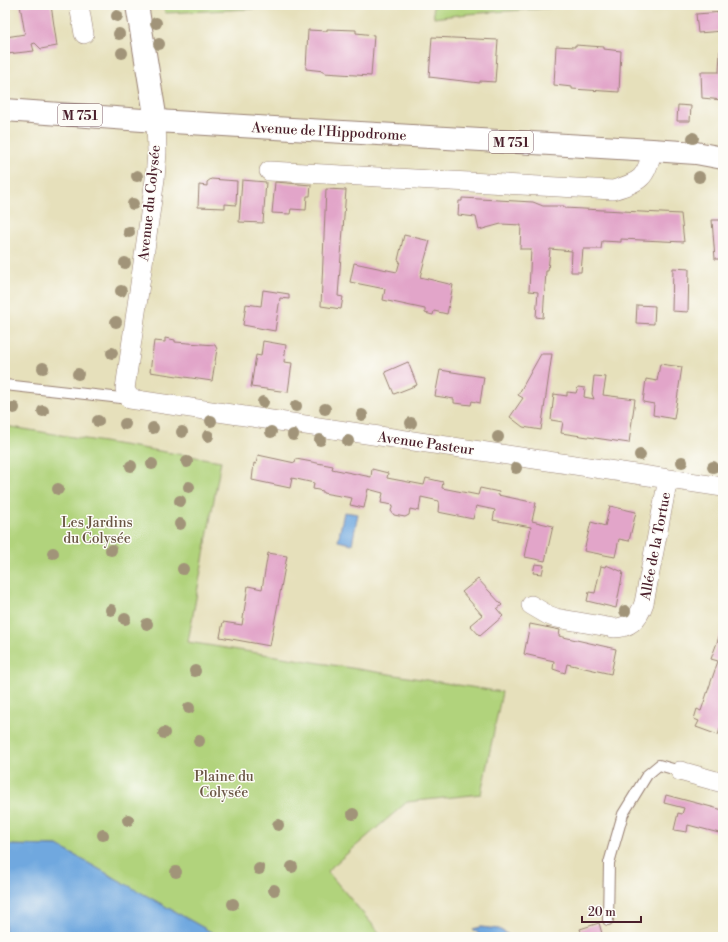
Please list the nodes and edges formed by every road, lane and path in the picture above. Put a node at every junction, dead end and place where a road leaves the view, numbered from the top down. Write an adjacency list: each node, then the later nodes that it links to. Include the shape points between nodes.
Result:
1 (79, 5): 3 (street)
2 (137, 5): 5 (main road, Avenue du Colysée)
3 (84, 34)
4 (5, 110): 5 (main road, Avenue de l'Hippodrome / M 751)
5 (156, 121): 6 (main road, Avenue de l'Hippodrome / M 751); 12 (street, Avenue du Colysée, via 155,180 125,389)
6 (652, 150): 8 (main road, Avenue de l'Hippodrome / M 751); 10 (street, via 649,167 642,178 613,190)
7 (723, 150): 8 (main road, Avenue de l'Hippodrome / M 751)
8 (696, 153): 9 (main road, Avenue de l'Hippodrome / M 751)
9 (723, 158)
10 (269, 171)
11 (5, 385): 12 (lane)
12 (130, 399): 13 (street, Avenue Pasteur)
13 (668, 478): 14 (street, Avenue Pasteur); 15 (street, Allée de la Tortue, via 644,603 634,621 621,628 614,628 556,618)
14 (723, 486)
15 (531, 605)
16 (680, 771): 17 (street); 18 (lane, via 659,765 647,775 623,814 609,863)
17 (721, 779)
18 (608, 920)

